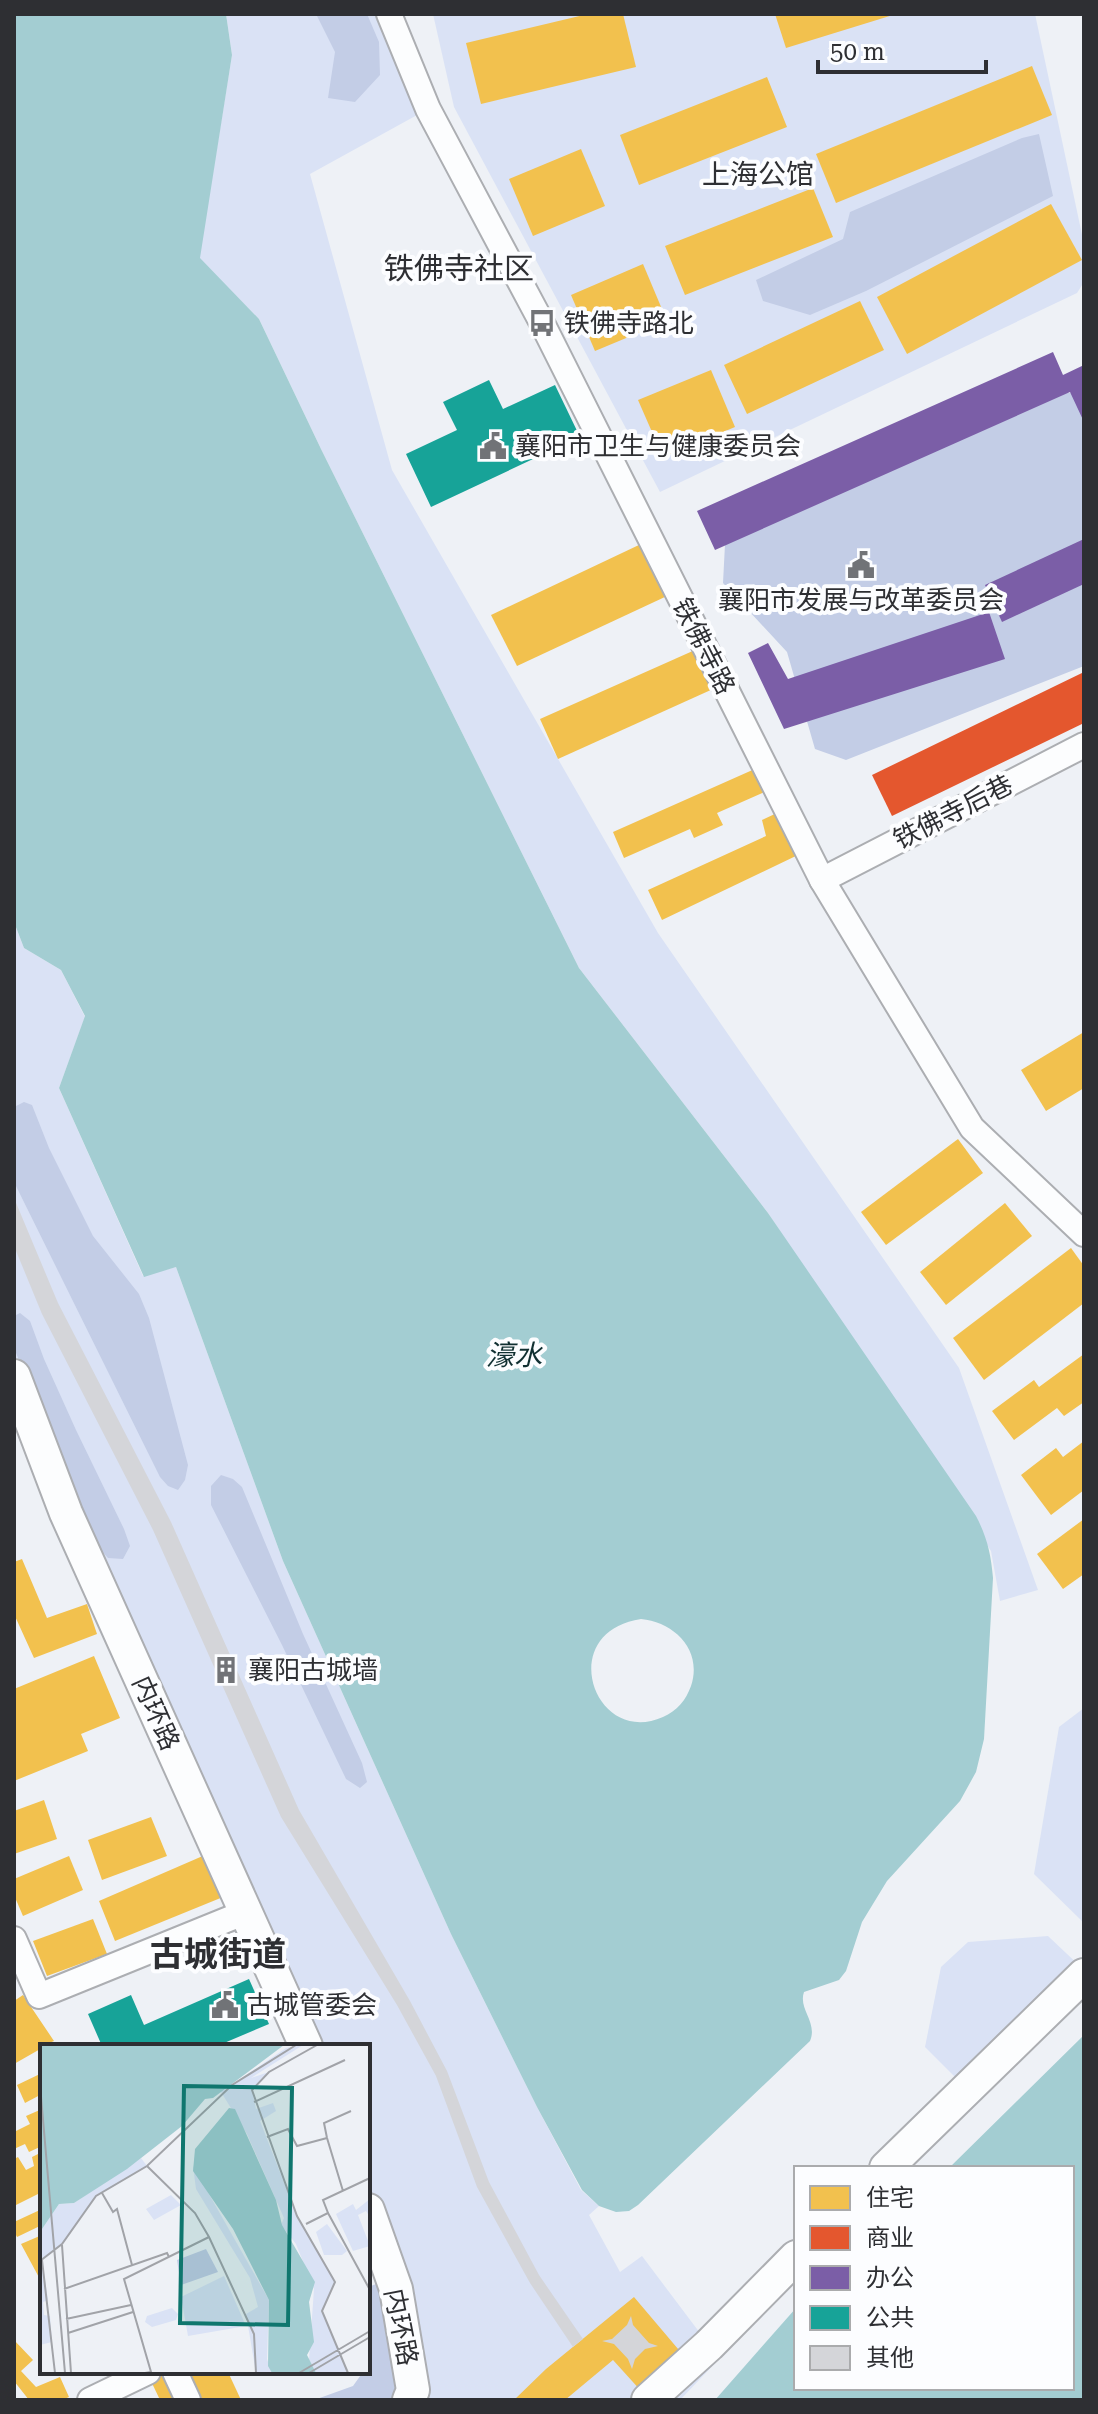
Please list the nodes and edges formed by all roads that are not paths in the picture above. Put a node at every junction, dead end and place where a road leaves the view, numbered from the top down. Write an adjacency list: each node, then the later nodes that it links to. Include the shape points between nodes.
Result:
1 (389, 14): 3 (street, 铁佛寺路, via 428,109 542,323)
2 (1084, 745): 3 (street, 铁佛寺后巷)
3 (822, 880): 4 (street, 铁佛寺路, via 972,1128)
4 (1084, 1234)
5 (14, 1376): 6 (street, 内环路, via 66,1513)
6 (246, 1912): 7 (street, via 39,1996); 9 (street, 内环路)
7 (14, 1939)
8 (1084, 1975): 10 (street)
9 (305, 2044)
10 (888, 2166)
11 (370, 2221): 13 (street, 内环路)
12 (794, 2259): 19 (street)
13 (378, 2267): 18 (street, 内环路, via 396,2289 413,2390)
14 (144, 2374): 16 (street)
15 (176, 2374): 17 (street)
16 (90, 2400)
17 (188, 2400)
18 (409, 2400)
19 (648, 2400)

